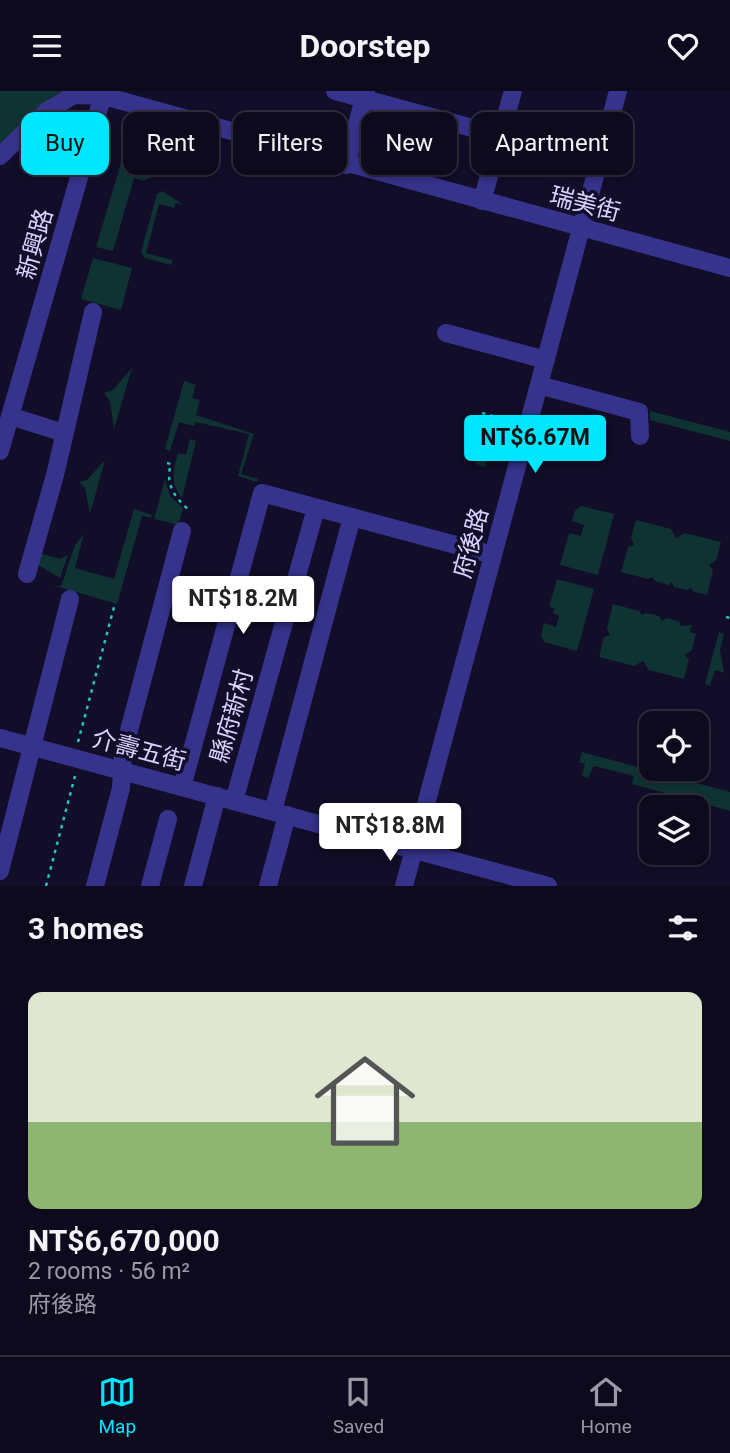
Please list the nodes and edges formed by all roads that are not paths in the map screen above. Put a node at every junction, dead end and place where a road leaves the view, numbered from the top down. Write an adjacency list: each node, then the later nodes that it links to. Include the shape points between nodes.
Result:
1 (335, 91): 5 (street)
2 (513, 91): 6 (street)
3 (618, 91): 7 (street, 府後路)
4 (104, 94): 9 (street, 瑞美街); 10 (street, 瑞美街, via 74,95 47,111); 22 (street, 新興路)
5 (365, 95): 8 (street); 11 (street)
6 (507, 112)
7 (612, 112)
8 (471, 126)
9 (233, 132)
10 (0, 156)
11 (347, 161)
12 (347, 165): 15 (street, 瑞美街)
13 (489, 175): 15 (street)
14 (595, 175): 16 (street, 府後路)
15 (482, 201): 16 (street, 瑞美街)
16 (581, 228): 17 (street, 瑞美街); 20 (street, 府後路)
17 (730, 268)
18 (93, 312): 23 (street)
19 (446, 333): 20 (street)
20 (546, 360): 21 (street, 府後路)
21 (539, 385): 24 (street, via 639,412); 29 (street, 府後路)
22 (10, 416): 23 (street); 25 (street, 新興路)
23 (64, 433): 30 (street)
24 (640, 436)
25 (0, 451)
26 (316, 508): 27 (street); 35 (street, 縣府新村, via 261,493); 36 (street, 縣府新村)
27 (352, 517): 29 (street); 37 (street)
28 (183, 531): 34 (street)
29 (493, 555): 39 (street, 府後路)
30 (27, 574)
31 (70, 599): 33 (street)
32 (0, 738): 33 (street, 介壽五街)
33 (32, 747): 34 (street, 介壽五街); 40 (street)
34 (122, 771): 35 (street, 介壽五街); 41 (street)
35 (182, 787): 36 (street, 介壽五街)
36 (225, 799): 37 (street, 介壽五街); 43 (street, 縣府新村)
37 (280, 813): 39 (street, 介壽五街); 44 (street)
38 (168, 819): 42 (street)
39 (414, 849): 45 (street, 府後路); 46 (street, 介壽五街)
40 (0, 871)
41 (95, 886)
42 (150, 886)
43 (192, 886)
44 (268, 886)
45 (404, 886)
46 (548, 886)

